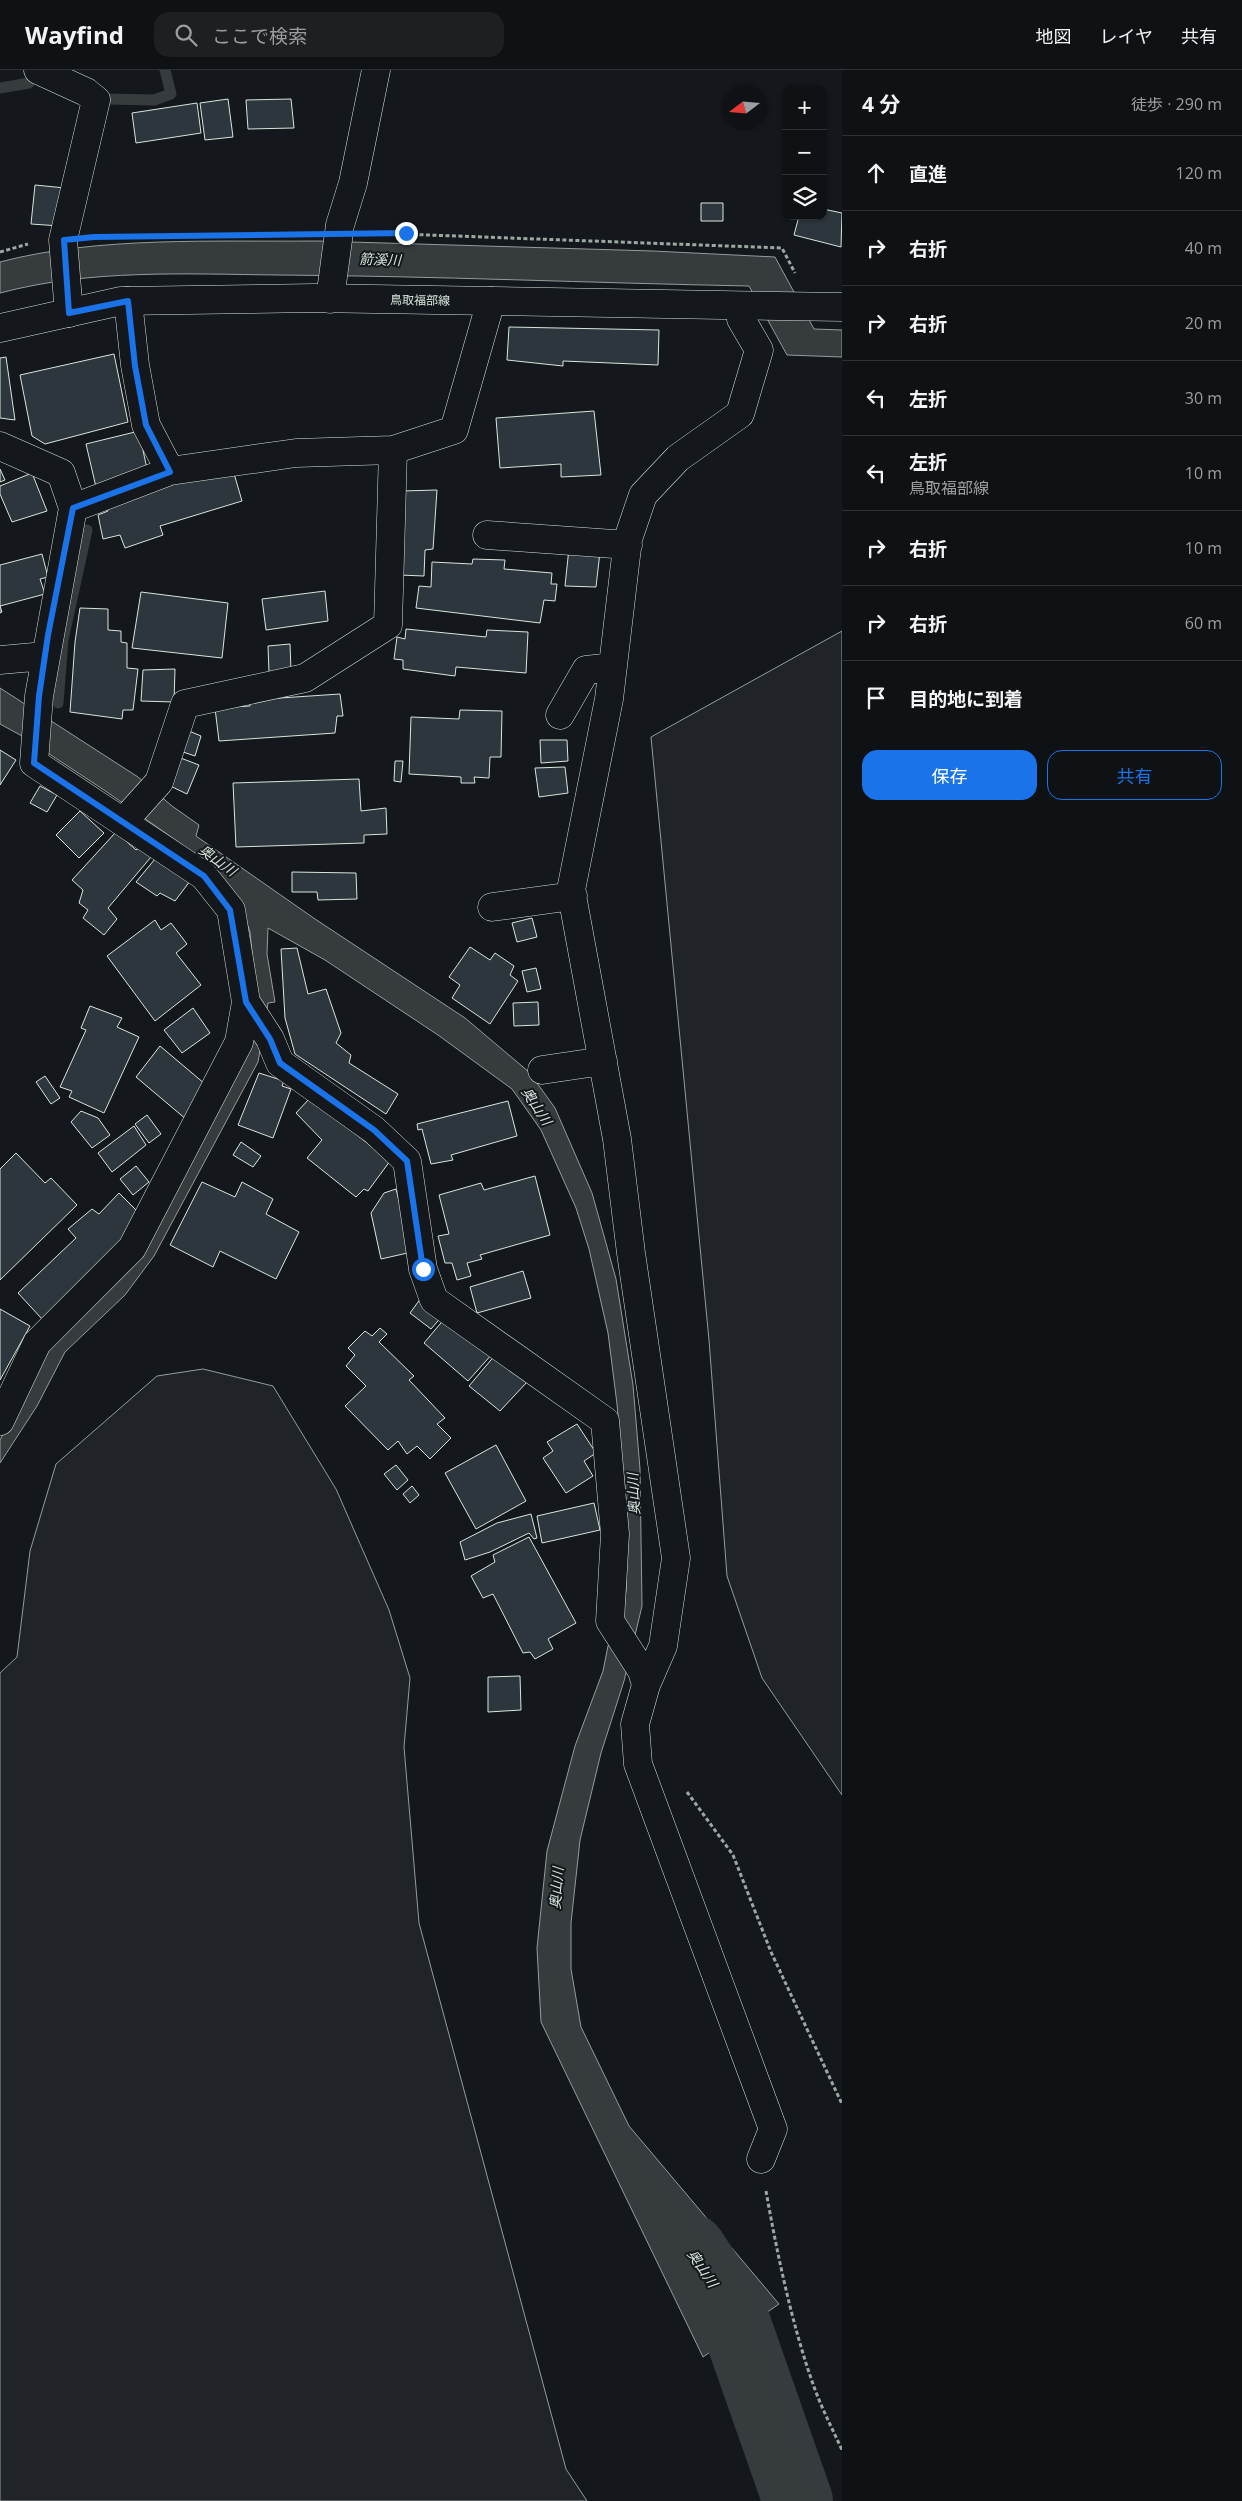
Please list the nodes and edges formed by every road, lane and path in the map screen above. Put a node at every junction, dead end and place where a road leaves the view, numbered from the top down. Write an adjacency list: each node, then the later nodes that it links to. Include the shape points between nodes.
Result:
1 (38, 70): 5 (main road, via 86,92 96,100)
2 (376, 70): 7 (main road, via 353,182 340,225)
3 (309, 234): 5 (path)
4 (367, 234): 11 (path, via 782,248)
5 (64, 240): 6 (path, via 27,244); 13 (main road)
6 (0, 252)
7 (330, 299): 8 (main road, 鳥取福部線); 9 (main road, 鳥取福部線)
8 (128, 301): 13 (main road, 鳥取福部線); 17 (main road, via 146,425)
9 (491, 302): 10 (main road, 鳥取福部線); 16 (main road, via 454,430)
10 (739, 306): 11 (main road, 鳥取福部線); 20 (main road, via 741,319 760,350 740,414 678,458 643,495)
11 (813, 307): 12 (main road, 鳥取福部線)
12 (842, 308)
13 (69, 313): 14 (main road, 鳥取福部線)
14 (0, 328)
15 (0, 446): 18 (main road, via 61,473)
16 (393, 450): 17 (main road, via 296,453); 25 (main road, via 388,624 304,678 185,704 159,782)
17 (170, 472): 18 (main road)
18 (73, 508): 21 (main road)
19 (488, 535): 20 (main road)
20 (628, 545): 23 (main road)
21 (45, 656): 22 (main road); 25 (main road, via 34,763)
22 (0, 660)
23 (613, 667): 24 (main road, via 586,670); 26 (main road)
24 (560, 714)
25 (123, 822): 28 (main road, via 204,876 230,910)
26 (573, 896): 27 (main road); 29 (main road)
27 (492, 907)
28 (246, 1002): 31 (main road, via 239,1042 132,1248 37,1343); 32 (main road, via 270,1039 280,1063 374,1130 407,1161 423,1269 434,1300 605,1421 615,1534 610,1621 642,1671)
29 (603, 1061): 30 (main road); 32 (main road, via 676,1558 663,1646)
30 (542, 1070)
31 (0, 1421)
32 (646, 1685): 35 (main road, via 635,1724 638,1764 773,2129)
33 (686, 1790): 34 (path, via 733,1854 772,1952)
34 (842, 2104)
35 (761, 2159): 36 (path, via 772,2225 797,2328 813,2384)
36 (842, 2450)

